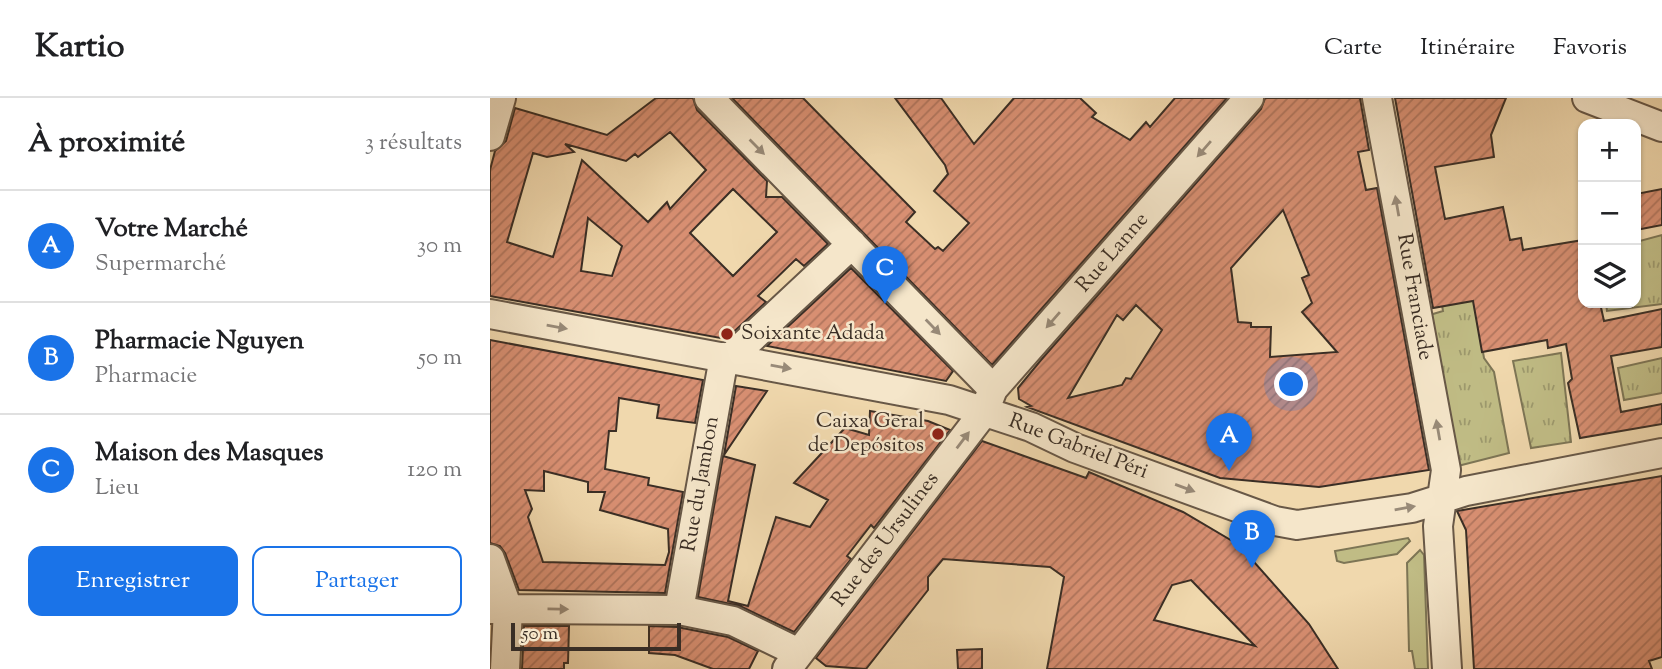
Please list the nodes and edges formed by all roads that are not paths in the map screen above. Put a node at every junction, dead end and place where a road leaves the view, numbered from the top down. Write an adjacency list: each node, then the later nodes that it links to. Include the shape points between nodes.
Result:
1 (502, 98): 8 (street)
2 (709, 98): 9 (street, one-way to 9)
3 (1249, 98): 12 (street, Rue Lanne, one-way to 12)
4 (1377, 98): 14 (street, Rue Franciade, one-way to 4, via 1446,470)
5 (1587, 98): 6 (street)
6 (1630, 105): 7 (street)
7 (1662, 127)
8 (490, 136)
9 (852, 244): 11 (street); 12 (street, one-way to 12)
10 (490, 314): 11 (street, Rue Gabriel Péri, one-way to 11)
11 (727, 357): 12 (street, Rue Gabriel Péri, one-way to 12, via 920,393); 17 (street, Rue du Jambon)
12 (989, 400): 14 (street, Rue Gabriel Péri, one-way to 14, via 1275,521 1297,525 1412,508); 18 (street, Rue des Ursulines, one-way to 12)
13 (1662, 453): 14 (street, Rue Gabriel Péri)
14 (1443, 497): 20 (street, Rue Franciade, via 1438,526)
15 (490, 559): 16 (street)
16 (499, 609): 17 (street, one-way to 17); 19 (street)
17 (679, 610): 18 (street, via 733,621)
18 (793, 661)
19 (505, 669)
20 (1447, 669)

